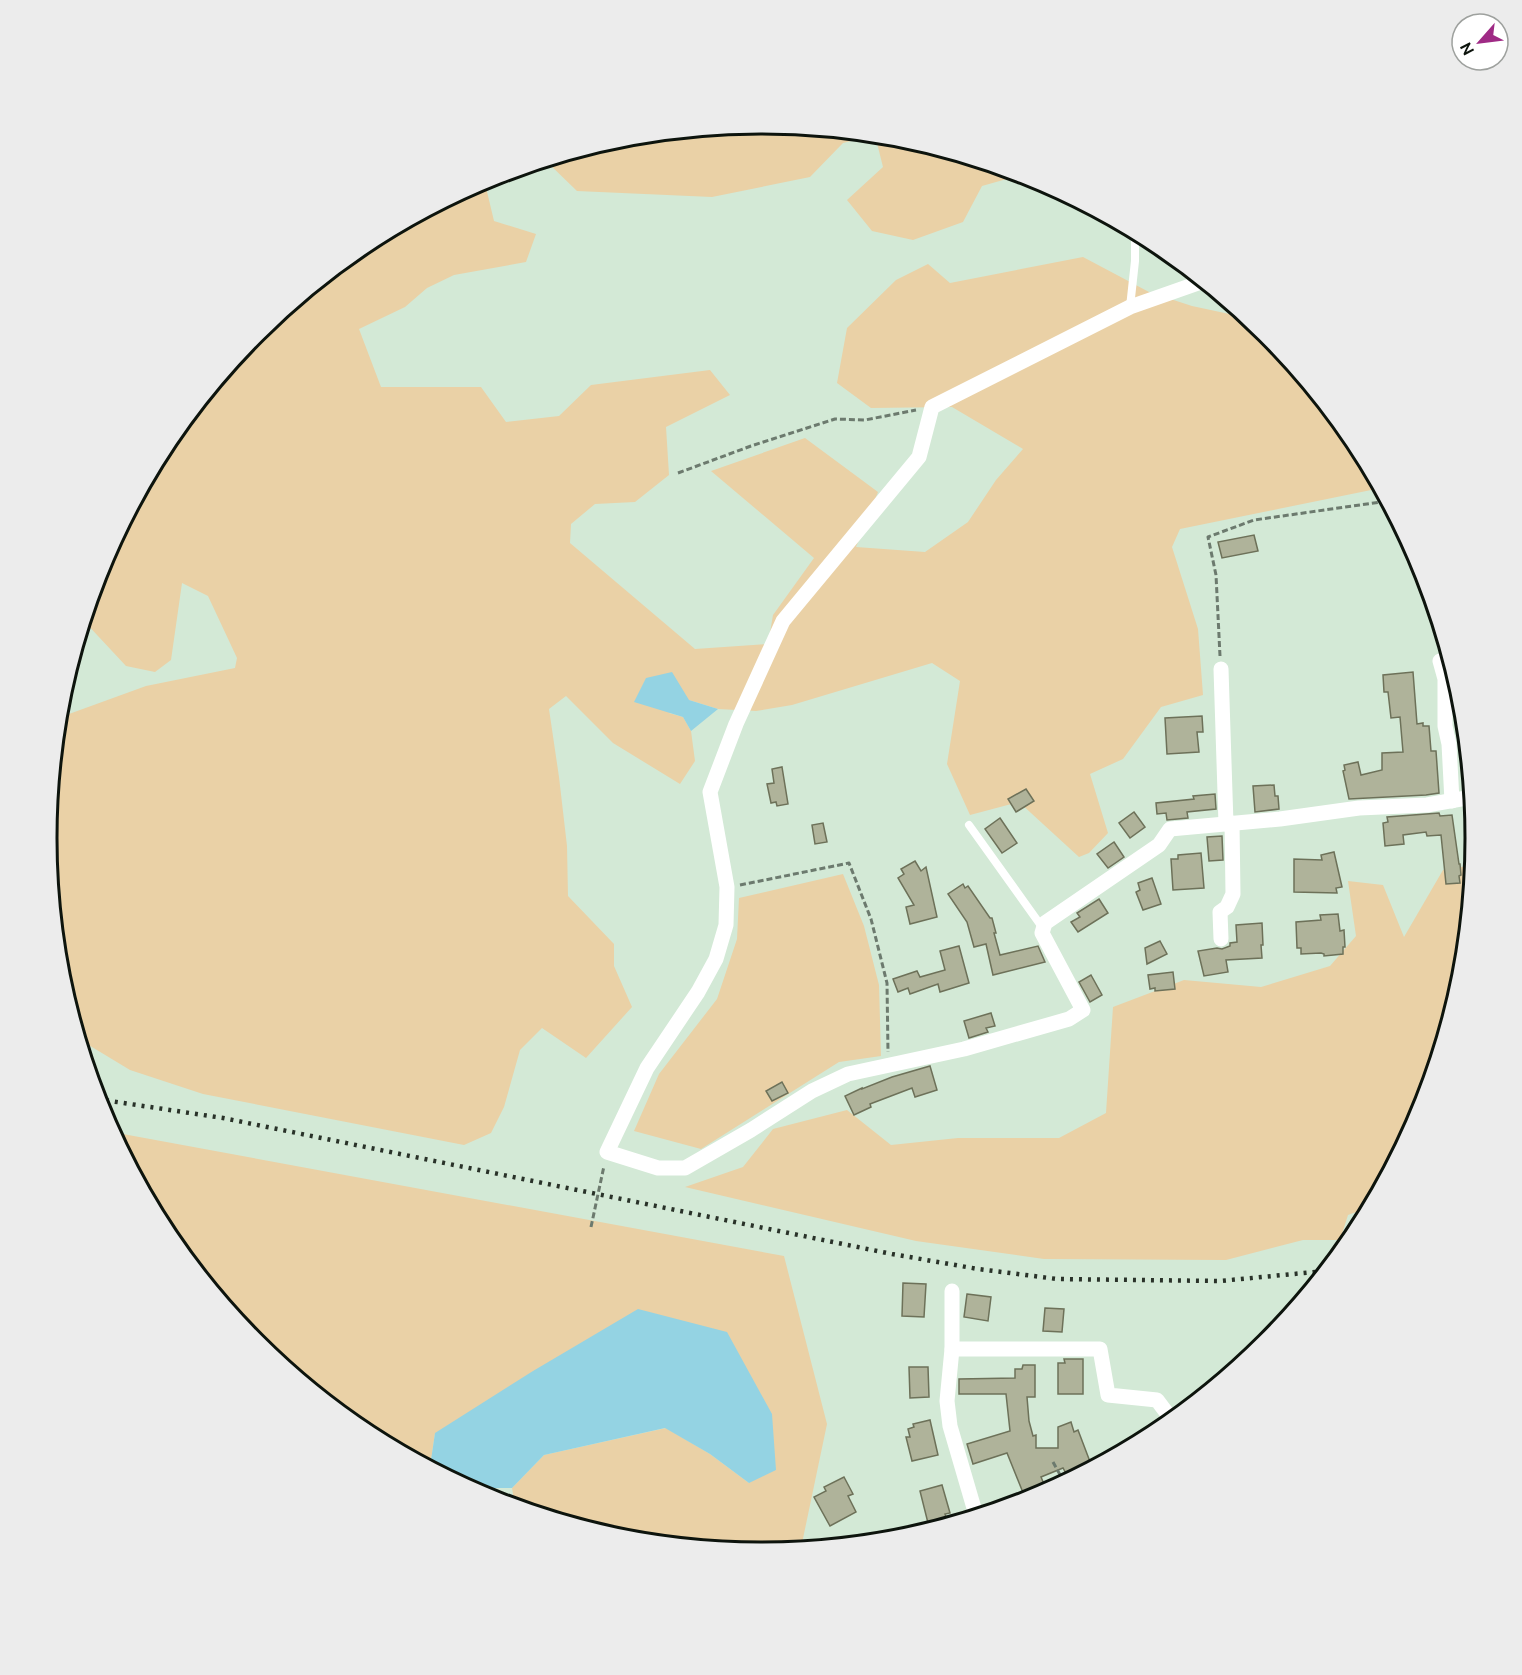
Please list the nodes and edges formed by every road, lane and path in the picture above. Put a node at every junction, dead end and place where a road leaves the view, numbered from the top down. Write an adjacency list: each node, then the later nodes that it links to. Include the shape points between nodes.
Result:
1 (1135, 242): 3 (lane)
2 (1196, 284): 3 (street)
3 (1130, 307): 4 (street)
4 (932, 407): 5 (path, via 866,420 835,419); 13 (street, via 918,457 783,621 736,724 710,792)
5 (678, 473)
6 (1380, 502): 8 (path, via 1254,520 1208,537 1216,576)
7 (1440, 661): 10 (street, via 1445,679)
8 (1221, 669): 11 (street)
9 (1463, 799): 10 (street)
10 (1452, 801): 11 (street)
11 (1229, 824): 14 (street, via 1170,829 1159,845); 15 (street, via 1233,894 1220,912)
12 (969, 825): 14 (lane)
13 (727, 887): 16 (path, via 849,863 871,919 887,983); 17 (street, via 726,926 716,959 647,1068)
14 (1043, 928): 16 (street, via 1042,933 1083,1010 1069,1019)
15 (1221, 939)
16 (888, 1066): 17 (street, via 848,1074 812,1091 685,1168 658,1168)
17 (606, 1152): 18 (path)
18 (591, 1227)
19 (952, 1291): 20 (street)
20 (952, 1349): 21 (street, via 1100,1349 1108,1395 1157,1400); 24 (street, via 949,1417)
21 (1167, 1413)
22 (1053, 1462): 23 (path)
23 (1060, 1474)
24 (974, 1508)

